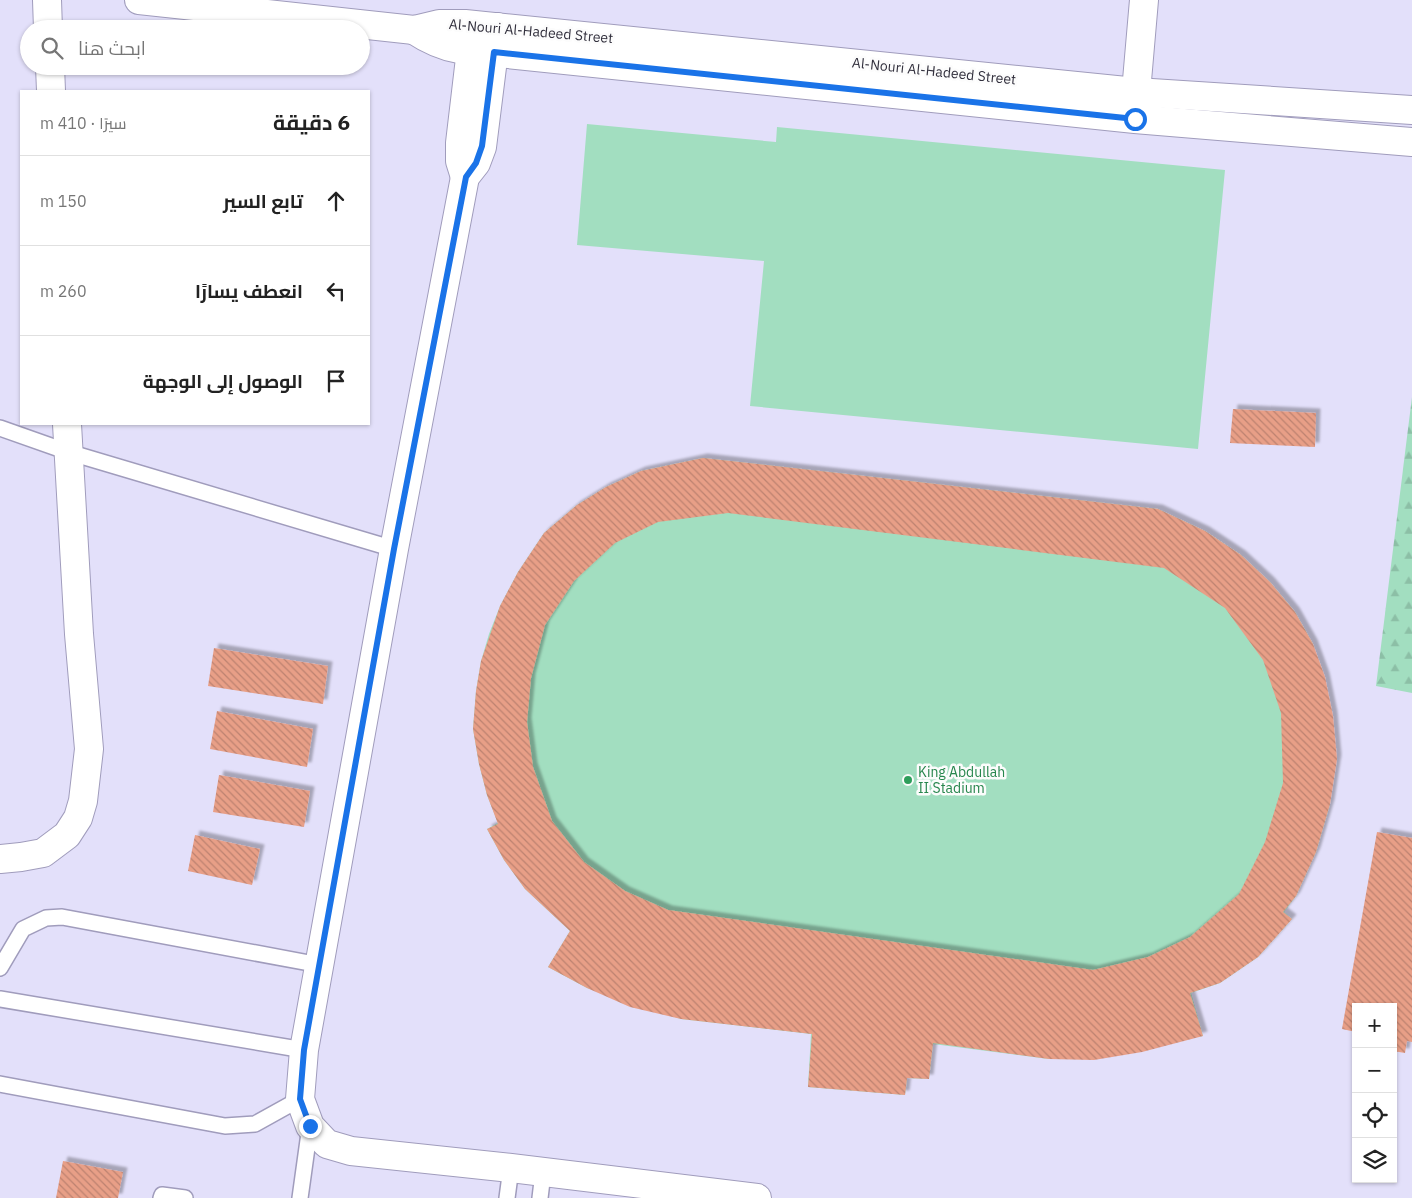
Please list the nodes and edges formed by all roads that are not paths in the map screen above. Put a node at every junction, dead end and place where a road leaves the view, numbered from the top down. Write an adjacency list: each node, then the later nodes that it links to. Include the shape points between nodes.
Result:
1 (47, 0): 4 (street)
2 (139, 0): 5 (street, Al-Nouri Al-Hadeed Street)
3 (1144, 0): 10 (street)
4 (48, 20)
5 (322, 20)
6 (370, 25): 7 (street, Al-Nouri Al-Hadeed Street, via 414,30 447,47)
7 (484, 38): 10 (street, Al-Nouri Al-Hadeed Street); 12 (street, Al-Nouri Al-Hadeed Street, via 1135,119); 16 (street, via 460,143 460,161 466,177)
8 (50, 75): 9 (street)
9 (51, 90)
10 (1136, 92): 11 (street, Al-Nouri Al-Hadeed Street)
11 (1412, 110)
12 (1412, 142)
13 (67, 425): 15 (street)
14 (0, 428): 15 (lane)
15 (68, 452): 16 (lane); 17 (street, via 89,749 83,801 78,818 67,835 42,853)
16 (394, 549): 18 (street)
17 (0, 859)
18 (320, 965): 19 (lane, via 62,917 46,918 23,929); 21 (street)
19 (0, 968)
20 (0, 999): 21 (lane)
21 (304, 1050): 23 (street)
22 (0, 1084): 23 (lane, via 225,1126 255,1124)
23 (300, 1099): 24 (street)
24 (310, 1126): 25 (street, via 327,1144 351,1151); 29 (lane)
25 (511, 1168): 26 (street); 30 (lane)
26 (541, 1185): 31 (street)
27 (162, 1198): 28 (lane, via 162,1194)
28 (185, 1198)
29 (300, 1198)
30 (507, 1198)
31 (757, 1198)

